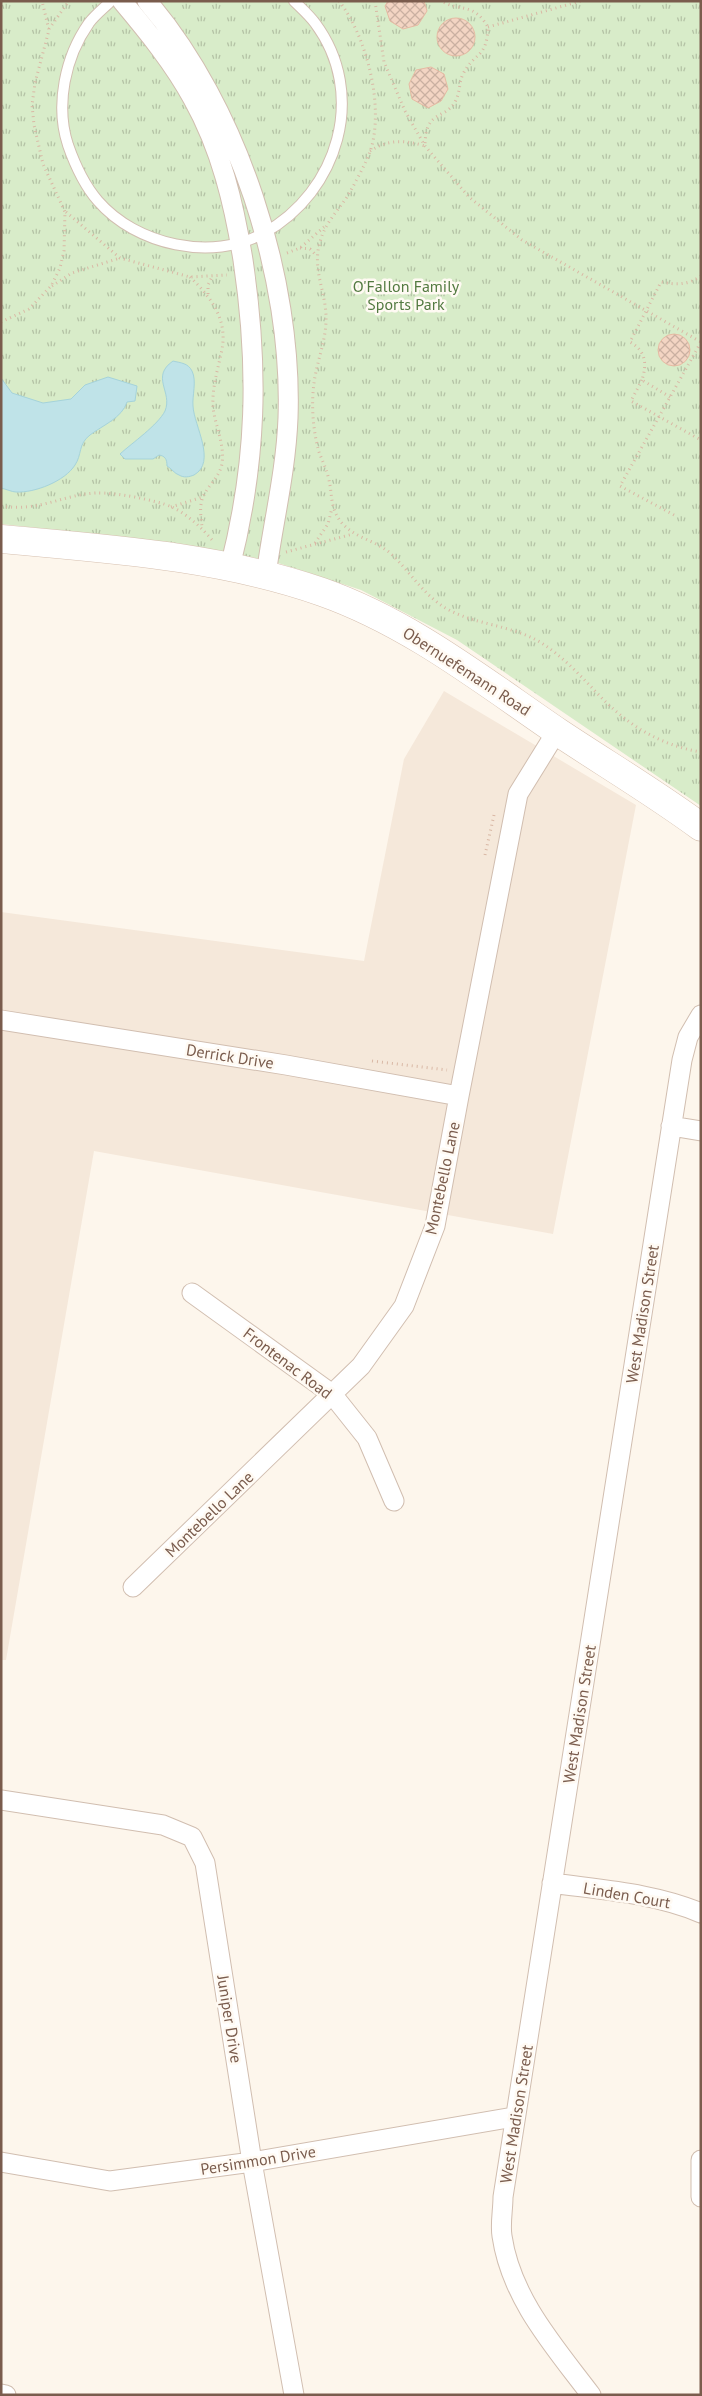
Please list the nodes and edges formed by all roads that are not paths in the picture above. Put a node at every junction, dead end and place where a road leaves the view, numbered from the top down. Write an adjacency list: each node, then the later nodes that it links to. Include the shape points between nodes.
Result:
1 (111, 1): 6 (lane, via 90,22 71,56 62,94 64,133 77,170 98,202 128,226 163,242 202,248)
2 (122, 1): 6 (street, via 148,32 193,99 224,171)
3 (147, 1): 5 (street, via 169,27 217,110 236,151)
4 (294, 1): 5 (lane, via 316,23 335,59 343,99 339,140 323,178 298,210)
5 (264, 233): 6 (lane); 9 (street, via 283,318 288,381 285,460)
6 (240, 242): 8 (street, via 251,327 253,426 246,492)
7 (1, 539): 8 (street, Obernuefemann Road, via 104,549)
8 (230, 567): 9 (street, Obernuefemann Road)
9 (266, 575): 10 (street, Obernuefemann Road, via 323,592 428,643)
10 (557, 731): 11 (street, Obernuefemann Road); 14 (street, Montebello Lane, via 518,794)
11 (701, 827)
12 (701, 1015): 15 (street, West Madison Street, via 688,1037)
13 (1, 1020): 14 (street, Derrick Drive)
14 (459, 1096): 18 (street, Montebello Lane, via 435,1226 404,1306 360,1366)
15 (671, 1126): 16 (street); 22 (street, West Madison Street)
16 (701, 1131)
17 (192, 1293): 18 (street, Frontenac Road)
18 (332, 1394): 19 (street, Frontenac Road, via 367,1438); 20 (street, Montebello Lane)
19 (394, 1501)
20 (133, 1587)
21 (1, 1800): 27 (street, Juniper Drive, via 163,1824 192,1837 205,1863)
22 (552, 1883): 23 (street, Linden Court, via 655,1898); 24 (street, West Madison Street)
23 (701, 1913)
24 (514, 2117): 27 (street, Persimmon Drive); 32 (street, West Madison Street, via 503,2197 502,2235 514,2278 535,2320)
25 (701, 2160): 28 (street)
26 (1, 2162): 27 (street, Persimmon Drive, via 110,2181)
27 (252, 2162): 31 (street, Juniper Drive)
28 (701, 2196)
29 (1, 2394): 30 (street)
30 (6, 2395)
31 (294, 2395)
32 (591, 2395)

